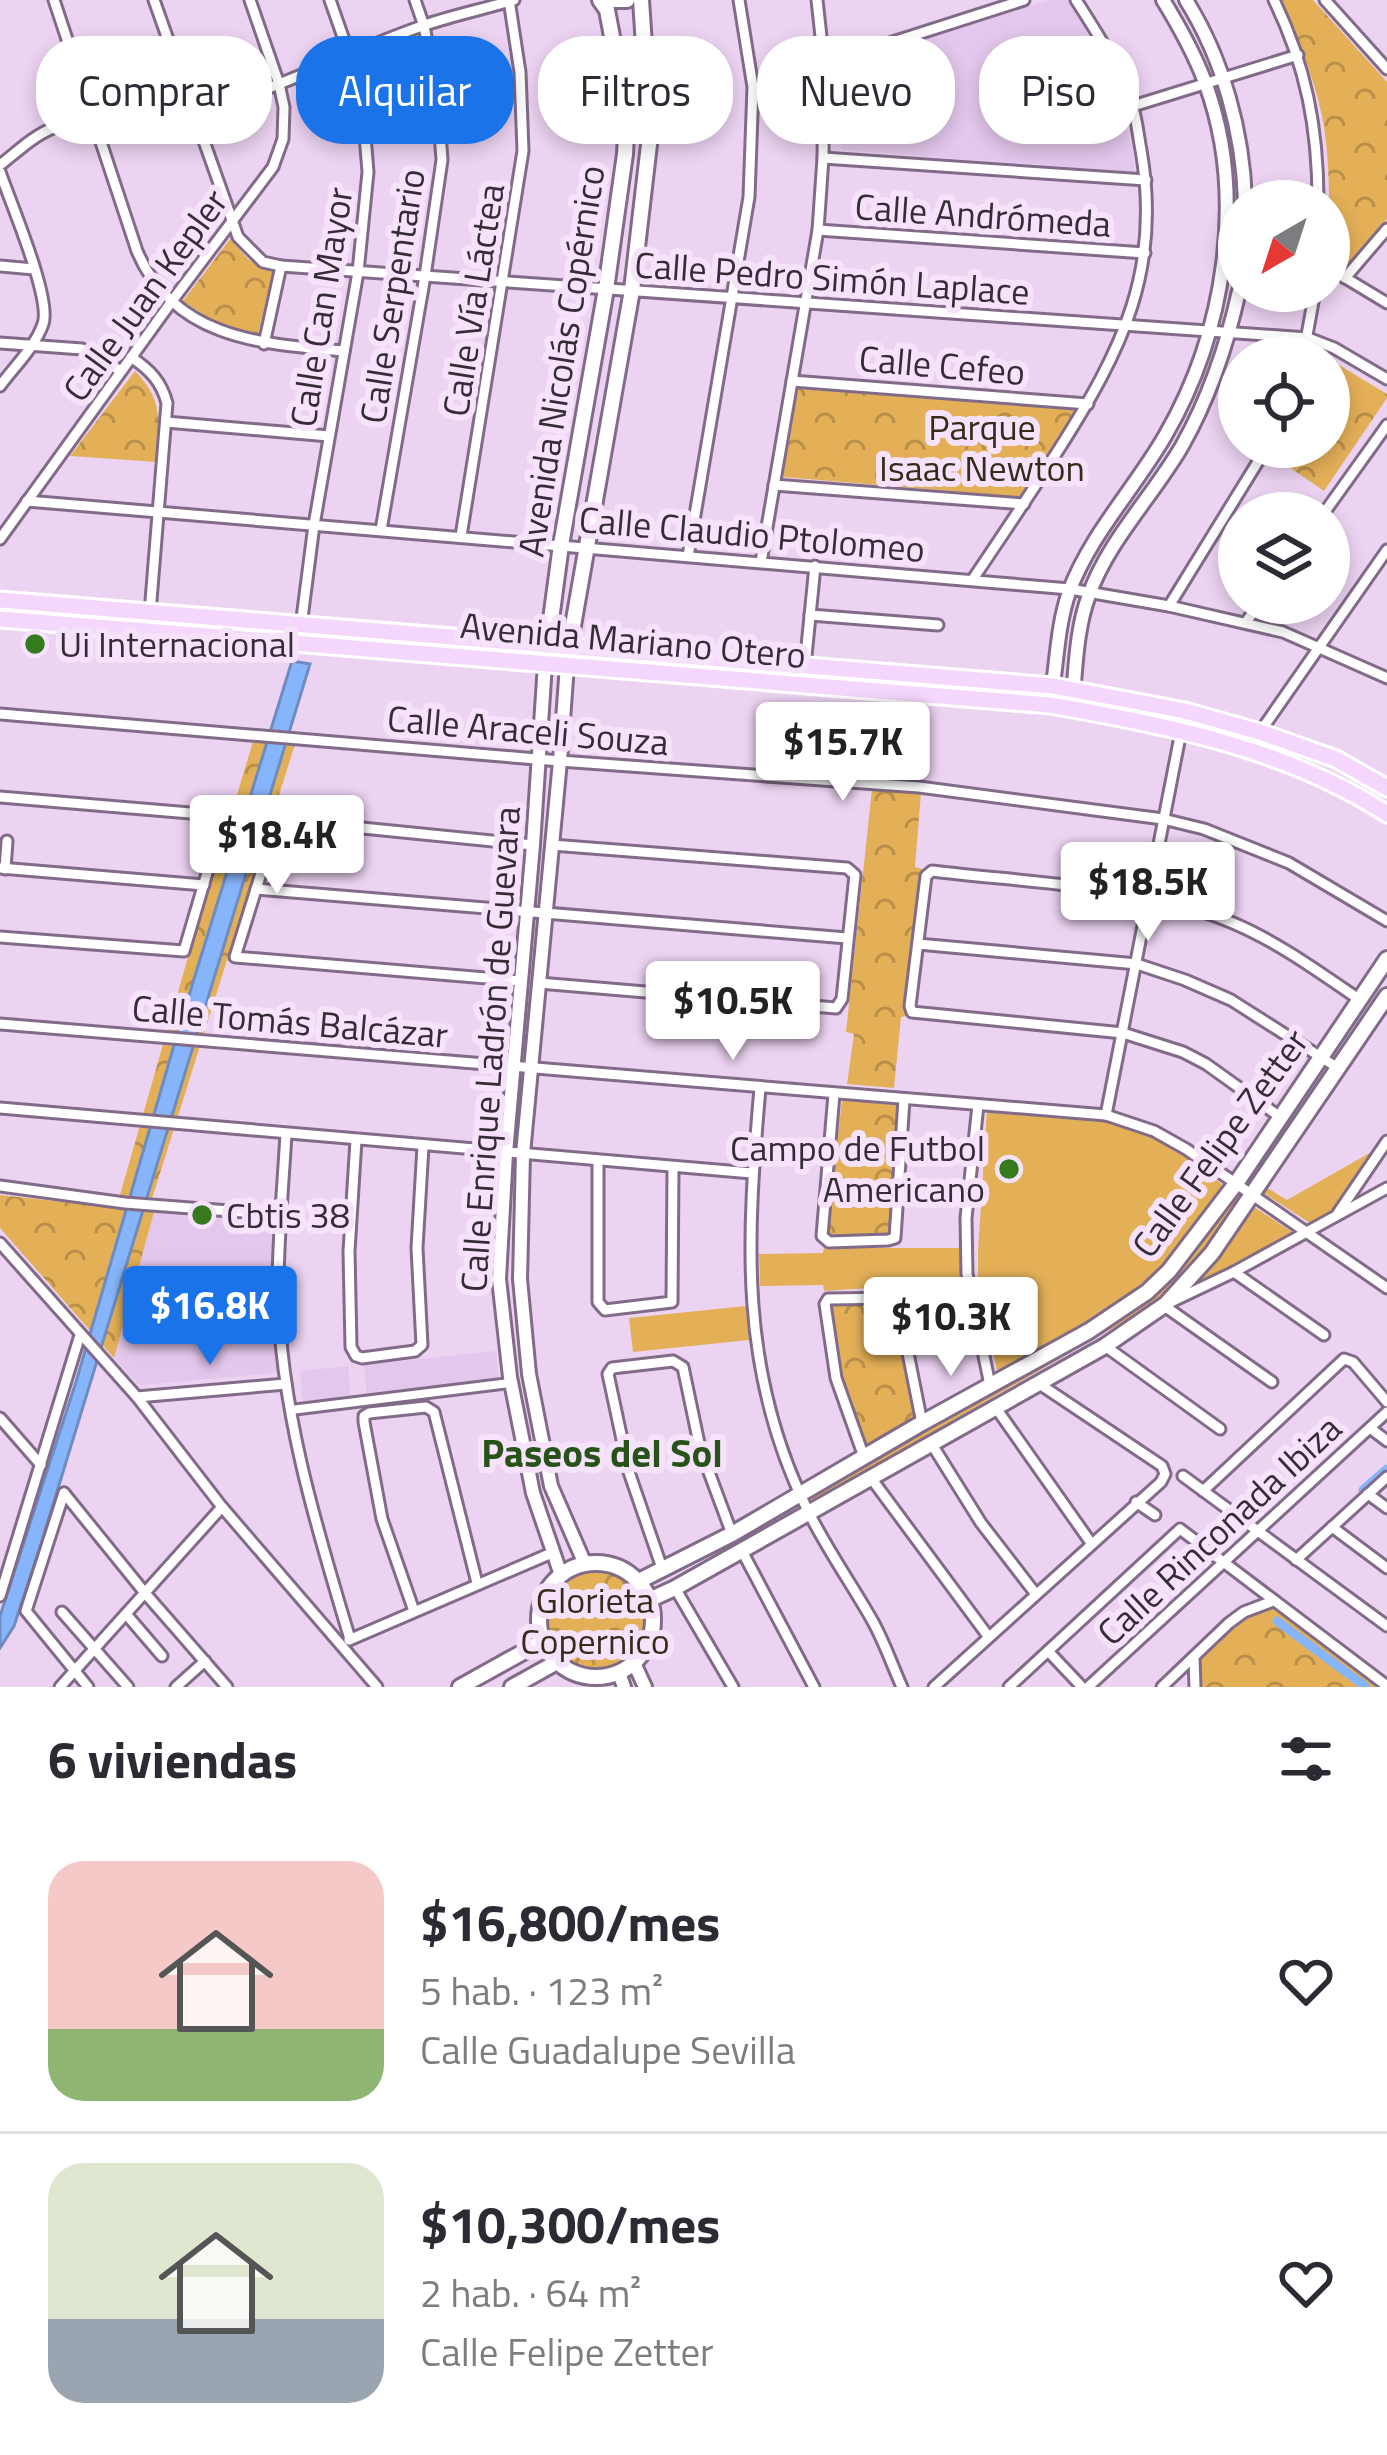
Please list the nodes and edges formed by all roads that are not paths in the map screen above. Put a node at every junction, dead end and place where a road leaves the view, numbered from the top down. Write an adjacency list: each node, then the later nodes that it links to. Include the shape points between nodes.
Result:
1 (54, 0): 19 (street)
2 (154, 0): 20 (street)
3 (250, 0): 31 (street, Calle Juan Kepler)
4 (330, 0): 21 (street, Calle Can Mayor)
5 (415, 0): 18 (street, Calle Serpentario)
6 (511, 0): 18 (street); 56 (street, Calle Vía Láctea, via 524,135)
7 (603, 0): 8 (main road); 58 (main road, Avenida Nicolás Copérnico, via 627,116)
8 (627, 0)
9 (641, 0): 59 (main road, Avenida Nicolás Copérnico, via 650,136)
10 (740, 0): 60 (street, via 753,142)
11 (817, 0): 23 (street)
12 (1024, 0): 24 (street)
13 (1076, 0): 25 (street)
14 (1163, 0): 30 (street)
15 (1186, 0): 29 (street)
16 (1274, 0): 26 (street)
17 (1325, 0): 27 (street)
18 (424, 26): 22 (street); 55 (street, Calle Serpentario, via 442,160)
19 (66, 36)
20 (167, 36)
21 (343, 36)
22 (399, 36)
23 (821, 36)
24 (912, 36)
25 (1099, 36)
26 (1298, 55): 29 (street); 45 (street)
27 (1387, 69)
28 (296, 77): 31 (street)
29 (1222, 78): 30 (street); 44 (street)
30 (1205, 83): 34 (street); 66 (street, via 1226,182)
31 (279, 84): 32 (street); 33 (street); 46 (street, Calle Juan Kepler, via 285,124 278,155)
32 (272, 86)
33 (272, 87)
34 (1139, 104)
35 (36, 140): 42 (street)
36 (1139, 140): 43 (street)
37 (102, 144): 61 (street, via 146,272)
38 (204, 144): 46 (street)
39 (366, 144): 53 (street, Calle Can Mayor)
40 (823, 144): 41 (street)
41 (823, 158): 43 (street); 47 (street)
42 (0, 168): 52 (street)
43 (1146, 180): 49 (street)
44 (1243, 180)
45 (1318, 180)
46 (231, 220): 51 (street, via 249,251); 61 (street, Calle Juan Kepler)
47 (818, 230): 49 (street, Calle Andrómeda); 63 (street)
48 (1387, 230): 54 (street)
49 (1145, 253): 65 (street)
50 (0, 266): 52 (street)
51 (281, 266): 53 (street, Calle Pedro Simón Laplace); 70 (street)
52 (34, 268): 71 (street, via 46,314)
53 (358, 272): 55 (street, Calle Pedro Simón Laplace); 72 (street, Calle Can Mayor)
54 (1350, 272)
55 (425, 276): 56 (street, Calle Pedro Simón Laplace); 90 (street, Calle Serpentario)
56 (504, 281): 58 (street, Calle Pedro Simón Laplace); 91 (street, Calle Vía Láctea)
57 (1350, 281): 62 (street)
58 (606, 289): 59 (street, Calle Pedro Simón Laplace); 93 (main road, Avenida Nicolás Copérnico)
59 (632, 290): 60 (street, Calle Pedro Simón Laplace); 94 (main road, Avenida Nicolás Copérnico)
60 (730, 297): 63 (street, Calle Pedro Simón Laplace); 96 (street)
61 (172, 302): 70 (street, via 216,329); 74 (street, Calle Juan Kepler)
62 (1387, 303)
63 (805, 304): 65 (street, Calle Pedro Simón Laplace); 77 (street)
64 (1234, 312): 67 (street)
65 (1127, 326): 66 (street, Calle Pedro Simón Laplace); 79 (street)
66 (1210, 330): 67 (street, Calle Pedro Simón Laplace); 102 (street, via 1166,434)
67 (1230, 332): 68 (street, Calle Pedro Simón Laplace); 103 (street, via 1182,446)
68 (1283, 336)
69 (0, 344): 71 (street)
70 (264, 344): 72 (street)
71 (31, 346): 75 (street, via 82,350); 78 (street)
72 (344, 351): 82 (street, Calle Can Mayor)
73 (1350, 357): 76 (street, Calle Pedro Simón Laplace)
74 (131, 358): 75 (street, Calle Juan Kepler); 80 (street, via 159,381)
75 (121, 371): 86 (street, Calle Juan Kepler)
76 (1387, 379)
77 (792, 381): 79 (street, Calle Cefeo); 84 (street)
78 (0, 386)
79 (1088, 404): 87 (street)
80 (166, 422): 82 (street); 88 (street)
81 (1387, 425): 85 (street)
82 (329, 436): 89 (street, Calle Can Mayor)
83 (1254, 468): 105 (street)
84 (774, 485): 87 (street); 97 (street)
85 (1339, 492)
86 (27, 501): 88 (street, Calle Claudio Ptolomeo); 92 (street, Calle Juan Kepler)
87 (1024, 504): 101 (street)
88 (160, 512): 89 (street, Calle Claudio Ptolomeo); 106 (street)
89 (314, 525): 90 (street, Calle Claudio Ptolomeo); 112 (street, Calle Can Mayor)
90 (382, 530): 91 (street, Calle Claudio Ptolomeo)
91 (461, 536): 93 (street, Calle Claudio Ptolomeo)
92 (0, 539)
93 (561, 545): 94 (street, Calle Claudio Ptolomeo); 114 (main road, Avenida Nicolás Copérnico)
94 (585, 547): 96 (street, Calle Claudio Ptolomeo); 115 (main road, Avenida Nicolás Copérnico)
95 (1387, 550): 99 (street)
96 (688, 556): 97 (street, Calle Claudio Ptolomeo)
97 (761, 562): 98 (street, Calle Claudio Ptolomeo)
98 (815, 566): 101 (street, Calle Claudio Ptolomeo); 107 (street)
99 (1376, 566): 100 (street); 113 (street)
100 (1387, 574)
101 (973, 579): 102 (street, Calle Claudio Ptolomeo)
102 (1070, 589): 103 (street, Calle Claudio Ptolomeo); 118 (street)
103 (1090, 592): 105 (street, Calle Claudio Ptolomeo); 119 (street)
104 (0, 600): 106 (main road, Avenida Mariano Otero)
105 (1169, 606): 108 (street, Calle Claudio Ptolomeo)
106 (150, 613): 112 (main road, Avenida Mariano Otero)
107 (810, 615): 111 (street); 116 (street)
108 (1218, 616)
109 (0, 619): 114 (main road, Avenida Mariano Otero)
110 (1252, 624): 113 (street, Calle Claudio Ptolomeo)
111 (938, 625)
112 (301, 626): 114 (main road, Avenida Mariano Otero)
113 (1320, 646): 117 (street, Calle Claudio Ptolomeo); 125 (street)
114 (546, 655): 115 (main road, Avenida Mariano Otero); 126 (street, Calle Enrique Ladrón de Guevara)
115 (567, 657): 116 (main road, Avenida Mariano Otero); 120 (main road, Avenida Mariano Otero); 127 (street, Calle Enrique Ladrón de Guevara)
116 (805, 667): 118 (main road, Avenida Mariano Otero)
117 (1387, 678)
118 (1053, 686): 119 (main road, Avenida Mariano Otero); 120 (street)
119 (1073, 689): 121 (street); 122 (main road, Avenida Mariano Otero)
120 (1051, 705): 121 (main road, Avenida Mariano Otero)
121 (1072, 709): 124 (main road, Avenida Mariano Otero)
122 (1185, 712): 124 (street); 125 (main road, Avenida Mariano Otero)
123 (0, 714): 126 (street, Calle Araceli Souza)
124 (1181, 731): 130 (main road, Avenida Mariano Otero, via 1325,778); 131 (street)
125 (1260, 732): 128 (main road, Avenida Mariano Otero)
126 (539, 759): 127 (street, Calle Araceli Souza); 133 (street, Calle Enrique Ladrón de Guevara)
127 (560, 761): 131 (street, Calle Araceli Souza, via 919,787); 134 (street, Calle Enrique Ladrón de Guevara)
128 (1387, 788)
129 (0, 797): 136 (street, via 214,815 222,822)
130 (1387, 814)
131 (1163, 819): 138 (street); 141 (street, Calle Araceli Souza, via 1289,863)
132 (8, 842): 135 (street)
133 (533, 845): 137 (street, via 282,820); 139 (street, Calle Enrique Ladrón de Guevara)
134 (552, 845): 140 (street, Calle Enrique Ladrón de Guevara); 143 (street, via 853,871)
135 (3, 869): 136 (street)
136 (204, 885): 142 (street, via 184,951)
137 (256, 889): 139 (street); 147 (street, via 236,957)
138 (1148, 896): 144 (street, via 932,872); 146 (street); 150 (street, via 1259,935)
139 (526, 912): 140 (street); 147 (street, Calle Enrique Ladrón de Guevara)
140 (545, 913): 143 (street); 148 (street, Calle Enrique Ladrón de Guevara)
141 (1387, 921)
142 (0, 937)
143 (847, 938): 148 (street, via 842,999 832,1009)
144 (918, 944): 146 (street); 154 (street, via 912,1012)
145 (1387, 959): 150 (main road, Calle Felipe Zetter)
146 (1137, 964): 154 (street); 155 (street, via 1231,1000)
147 (521, 981): 156 (street, Calle Enrique Ladrón de Guevara)
148 (539, 983): 157 (street, Calle Enrique Ladrón de Guevara)
149 (1387, 996): 151 (main road, Calle Felipe Zetter)
150 (1360, 1000): 155 (main road, Calle Felipe Zetter)
151 (1371, 1018): 153 (street); 158 (main road, Calle Felipe Zetter)
152 (0, 1024): 156 (street, Calle Tomás Balcázar)
153 (1387, 1029)
154 (1123, 1033): 164 (street); 165 (street, via 1207,1064)
155 (1322, 1056): 158 (street); 165 (main road, Calle Felipe Zetter)
156 (514, 1067): 157 (street, Calle Tomás Balcázar); 170 (street, Calle Enrique Ladrón de Guevara)
157 (532, 1068): 159 (street, Calle Tomás Balcázar); 171 (street, Calle Enrique Ladrón de Guevara)
158 (1338, 1068): 178 (main road, Calle Felipe Zetter)
159 (760, 1088): 160 (street, Calle Tomás Balcázar); 174 (street)
160 (834, 1094): 161 (street, Calle Tomás Balcázar); 161 (street, via 824,1240 896,1238)
161 (904, 1100): 162 (street, Calle Tomás Balcázar)
162 (978, 1105): 164 (street, Calle Tomás Balcázar); 194 (street, via 967,1274)
163 (0, 1108): 166 (street)
164 (1106, 1115): 175 (street, Calle Tomás Balcázar, via 1170,1139)
165 (1280, 1117): 175 (main road, Calle Felipe Zetter)
166 (286, 1134): 167 (street); 179 (street)
167 (356, 1140): 169 (street); 169 (street, via 349,1251 352,1347 362,1358 420,1348)
168 (1387, 1141): 180 (street)
169 (423, 1146): 170 (street)
170 (506, 1153): 171 (street); 190 (street, Calle Enrique Ladrón de Guevara, via 500,1279)
171 (523, 1154): 172 (street); 189 (street, Calle Enrique Ladrón de Guevara, via 520,1279)
172 (598, 1161): 173 (street); 173 (street, via 598,1302 609,1310 672,1302)
173 (673, 1168): 174 (street)
174 (752, 1173): 216 (street, via 749,1274 759,1366)
175 (1237, 1183): 178 (street, Calle Tomás Balcázar); 194 (main road, Calle Felipe Zetter, via 1148,1292)
176 (0, 1186): 179 (street)
177 (1387, 1188): 180 (street)
178 (1253, 1193): 181 (street, Calle Tomás Balcázar); 185 (main road, Calle Felipe Zetter)
179 (281, 1215): 193 (street)
180 (1335, 1217): 181 (street)
181 (1309, 1231): 183 (street); 184 (street, Calle Tomás Balcázar)
182 (0, 1243): 186 (street)
183 (1234, 1272): 185 (street); 187 (street)
184 (1386, 1285)
185 (1165, 1305): 188 (main road, Calle Felipe Zetter); 191 (street)
186 (80, 1335): 196 (street); 211 (street)
187 (1324, 1335)
188 (1105, 1346): 192 (main road, Calle Felipe Zetter); 207 (street)
189 (529, 1374): 190 (street); 231 (street, Calle Enrique Ladrón de Guevara, via 555,1498)
190 (511, 1380): 195 (street); 228 (street, Calle Enrique Ladrón de Guevara, via 533,1493)
191 (1271, 1382)
192 (1038, 1383): 199 (main road, Calle Felipe Zetter); 218 (street, via 1162,1466 1161,1482)
193 (286, 1384): 196 (street); 201 (street)
194 (990, 1385): 205 (main road, Calle Felipe Zetter)
195 (439, 1394): 198 (street); 200 (street)
196 (137, 1397): 219 (street)
197 (1387, 1402): 215 (street, via 1344,1359)
198 (352, 1403): 201 (street); 203 (street)
199 (996, 1408): 209 (main road, Calle Felipe Zetter); 226 (street)
200 (432, 1409): 203 (street); 237 (street)
201 (291, 1410): 249 (street)
202 (1387, 1412): 206 (street, Calle Rinconada Ibiza)
203 (364, 1416): 244 (street, via 382,1519)
204 (0, 1418): 211 (street)
205 (922, 1423): 210 (main road, Calle Felipe Zetter); 210 (street, via 897,1298 826,1300 836,1378)
206 (1370, 1428): 208 (street); 224 (street, Calle Rinconada Ibiza)
207 (1220, 1430)
208 (1387, 1441)
209 (931, 1443): 214 (main road, Calle Felipe Zetter); 240 (street)
210 (864, 1457): 216 (main road, Calle Felipe Zetter)
211 (41, 1465): 235 (street)
212 (1183, 1475): 215 (street)
213 (1387, 1477): 217 (street)
214 (871, 1478): 221 (main road, Calle Felipe Zetter); 248 (street)
215 (1203, 1490): 224 (street)
216 (800, 1494): 221 (street); 225 (main road, Calle Felipe Zetter)
217 (1368, 1494): 220 (street); 223 (street)
218 (1136, 1502): 222 (street); 226 (street)
219 (222, 1508): 239 (street); 249 (street)
220 (1387, 1508)
221 (808, 1513): 227 (main road, Calle Felipe Zetter); 272 (street)
222 (1155, 1515)
223 (1332, 1527): 229 (street); 232 (street)
224 (1257, 1531): 229 (street); 230 (street, Calle Rinconada Ibiza)
225 (732, 1534): 233 (main road, Calle Felipe Zetter); 233 (street, via 679,1363 609,1371 629,1472)
226 (1091, 1543): 240 (street)
227 (742, 1551): 238 (main road, Calle Felipe Zetter); 271 (street)
228 (554, 1552): 234 (street, Calle Enrique Ladrón de Guevara); 237 (street)
229 (1296, 1560): 247 (street)
230 (1223, 1563): 243 (street); 252 (street, via 1180,1529); 275 (street, Calle Rinconada Ibiza)
231 (585, 1564): 234 (main road); 236 (main road, via 608,1565)
232 (1387, 1568)
233 (663, 1570): 236 (main road, Calle Felipe Zetter)
234 (561, 1575): 250 (main road, via 541,1606)
235 (2, 1582): 241 (street)
236 (638, 1582): 242 (main road)
237 (477, 1583): 244 (street)
238 (675, 1588): 242 (main road, Calle Felipe Zetter); 270 (street)
239 (145, 1593): 246 (street); 255 (street); 258 (street, via 64,1493 26,1611)
240 (1035, 1593): 248 (street)
241 (0, 1596)
242 (649, 1600): 257 (main road, via 649,1640)
243 (1273, 1601): 254 (street, via 1244,1612); 260 (street)
244 (414, 1611): 249 (street)
245 (62, 1612): 251 (street)
246 (126, 1614): 251 (street); 253 (street)
247 (1387, 1626)
248 (988, 1636): 273 (street)
249 (345, 1641): 266 (street)
250 (543, 1641): 256 (main road); 267 (main road)
251 (95, 1649): 258 (street); 263 (street)
252 (1048, 1651): 274 (street); 275 (street)
253 (162, 1656)
254 (1194, 1658): 276 (street); 277 (street)
255 (205, 1661): 264 (street); 265 (street)
256 (557, 1662): 259 (main road); 268 (main road)
257 (634, 1663): 259 (main road); 269 (street)
258 (74, 1671): 261 (street); 262 (street)
259 (621, 1680)
260 (1387, 1686)
261 (60, 1687)
262 (88, 1687)
263 (128, 1687)
264 (176, 1687)
265 (227, 1687)
266 (377, 1687)
267 (460, 1687)
268 (512, 1687)
269 (645, 1687)
270 (733, 1687)
271 (814, 1687)
272 (902, 1687)
273 (934, 1687)
274 (1009, 1687)
275 (1085, 1687)
276 (1162, 1687)
277 (1195, 1687)

